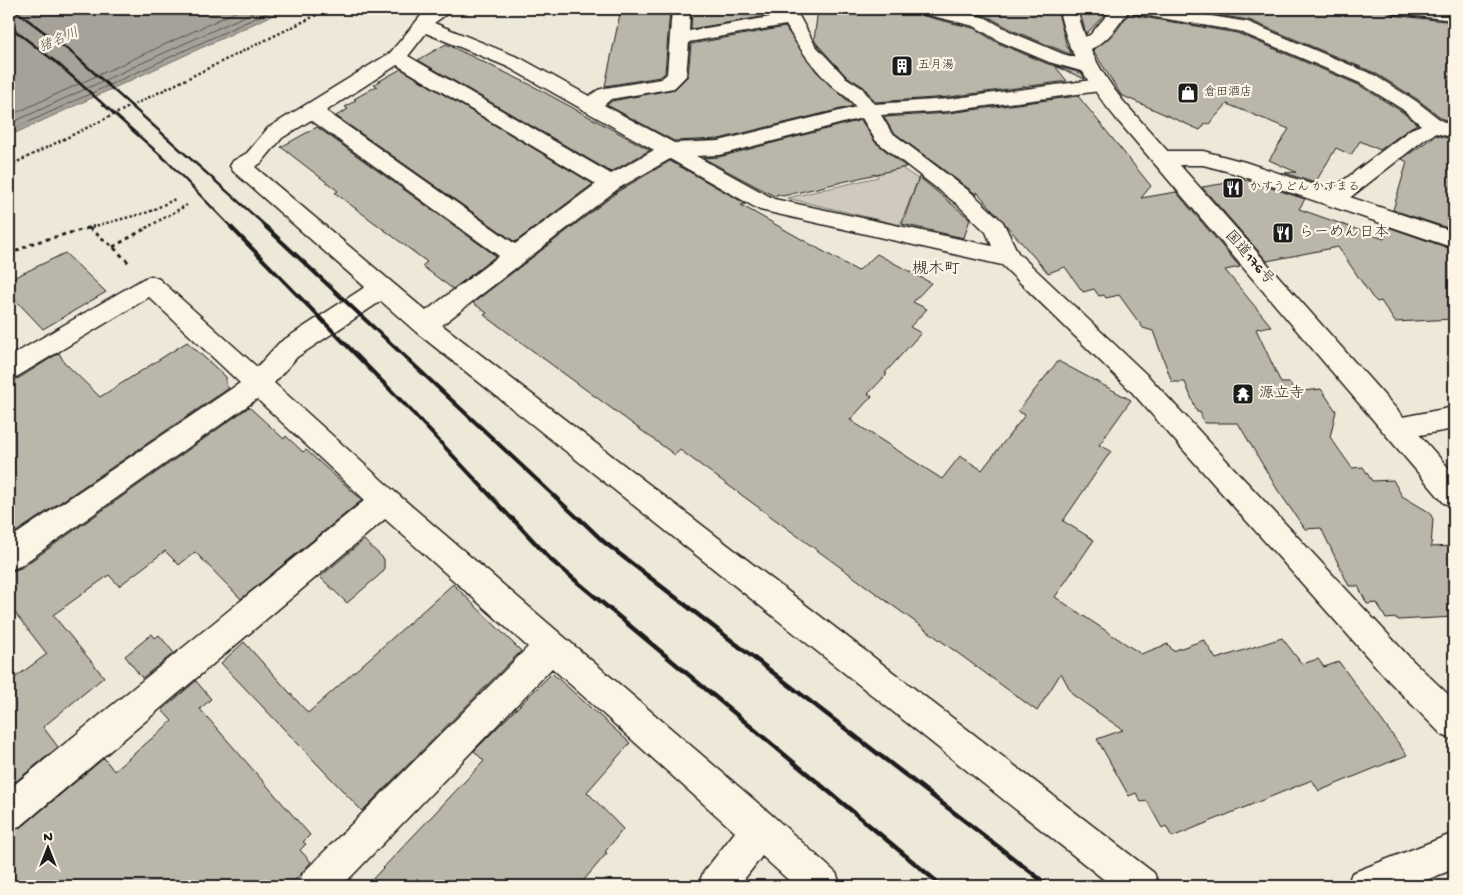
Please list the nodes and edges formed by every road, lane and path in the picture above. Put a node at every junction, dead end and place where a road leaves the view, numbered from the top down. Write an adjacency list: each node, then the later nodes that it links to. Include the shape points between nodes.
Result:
1 (329, 9): 23 (path)
2 (681, 9): 12 (main road)
3 (926, 9): 15 (main road, via 980,22 1056,58)
4 (1068, 9): 13 (main road, 国道176号, via 1071,30)
5 (1121, 9): 13 (main road, via 1097,39)
6 (1137, 9): 11 (main road)
7 (1398, 9): 9 (main road)
8 (784, 14): 12 (main road); 18 (main road, via 793,20 813,54 838,81 855,92)
9 (1454, 15)
10 (433, 17): 14 (main road); 17 (main road)
11 (1245, 18): 20 (main road, via 1372,74)
12 (680, 38): 17 (main road, via 676,76 667,84 605,94)
13 (1078, 46): 15 (main road, 国道176号)
14 (397, 57): 19 (main road); 24 (main road)
15 (1088, 67): 16 (main road, 国道176号)
16 (1100, 85): 18 (main road, via 950,105); 22 (main road, 国道176号)
17 (591, 105): 21 (main road)
18 (868, 110): 21 (main road, via 720,148); 33 (main road, via 883,136 965,199 995,228)
19 (312, 112): 32 (main road); 35 (main road, via 275,133 254,158 242,166)
20 (1445, 129): 25 (main road, via 1418,134)
21 (671, 150): 24 (main road); 33 (main road, via 768,205)
22 (1161, 158): 25 (main road, via 1204,158); 40 (main road, 国道176号)
23 (9, 166)
24 (611, 183): 32 (main road)
25 (1335, 198): 29 (main road)
26 (175, 199): 28 (path, via 149,212)
27 (187, 204): 30 (path)
28 (89, 228): 30 (path); 31 (path, via 33,243)
29 (1454, 240)
30 (113, 247): 34 (path)
31 (9, 255)
32 (516, 256): 36 (main road)
33 (1009, 258): 45 (main road, via 1140,384 1399,669)
34 (150, 285): 37 (main road); 38 (main road)
35 (382, 288): 36 (main road); 38 (main road, via 288,350)
36 (425, 325): 52 (main road)
37 (9, 369)
38 (257, 385): 42 (main road); 43 (main road)
39 (1454, 418): 40 (main road)
40 (1397, 428): 41 (main road, 国道176号)
41 (1454, 494)
42 (385, 501): 44 (main road); 46 (main road)
43 (9, 556)
44 (550, 647): 47 (main road); 49 (main road)
45 (1454, 723)
46 (9, 812)
47 (760, 829): 50 (main road); 51 (main road)
48 (1454, 851): 53 (main road)
49 (316, 886)
50 (716, 886)
51 (823, 886)
52 (1141, 886)
53 (1365, 886)

